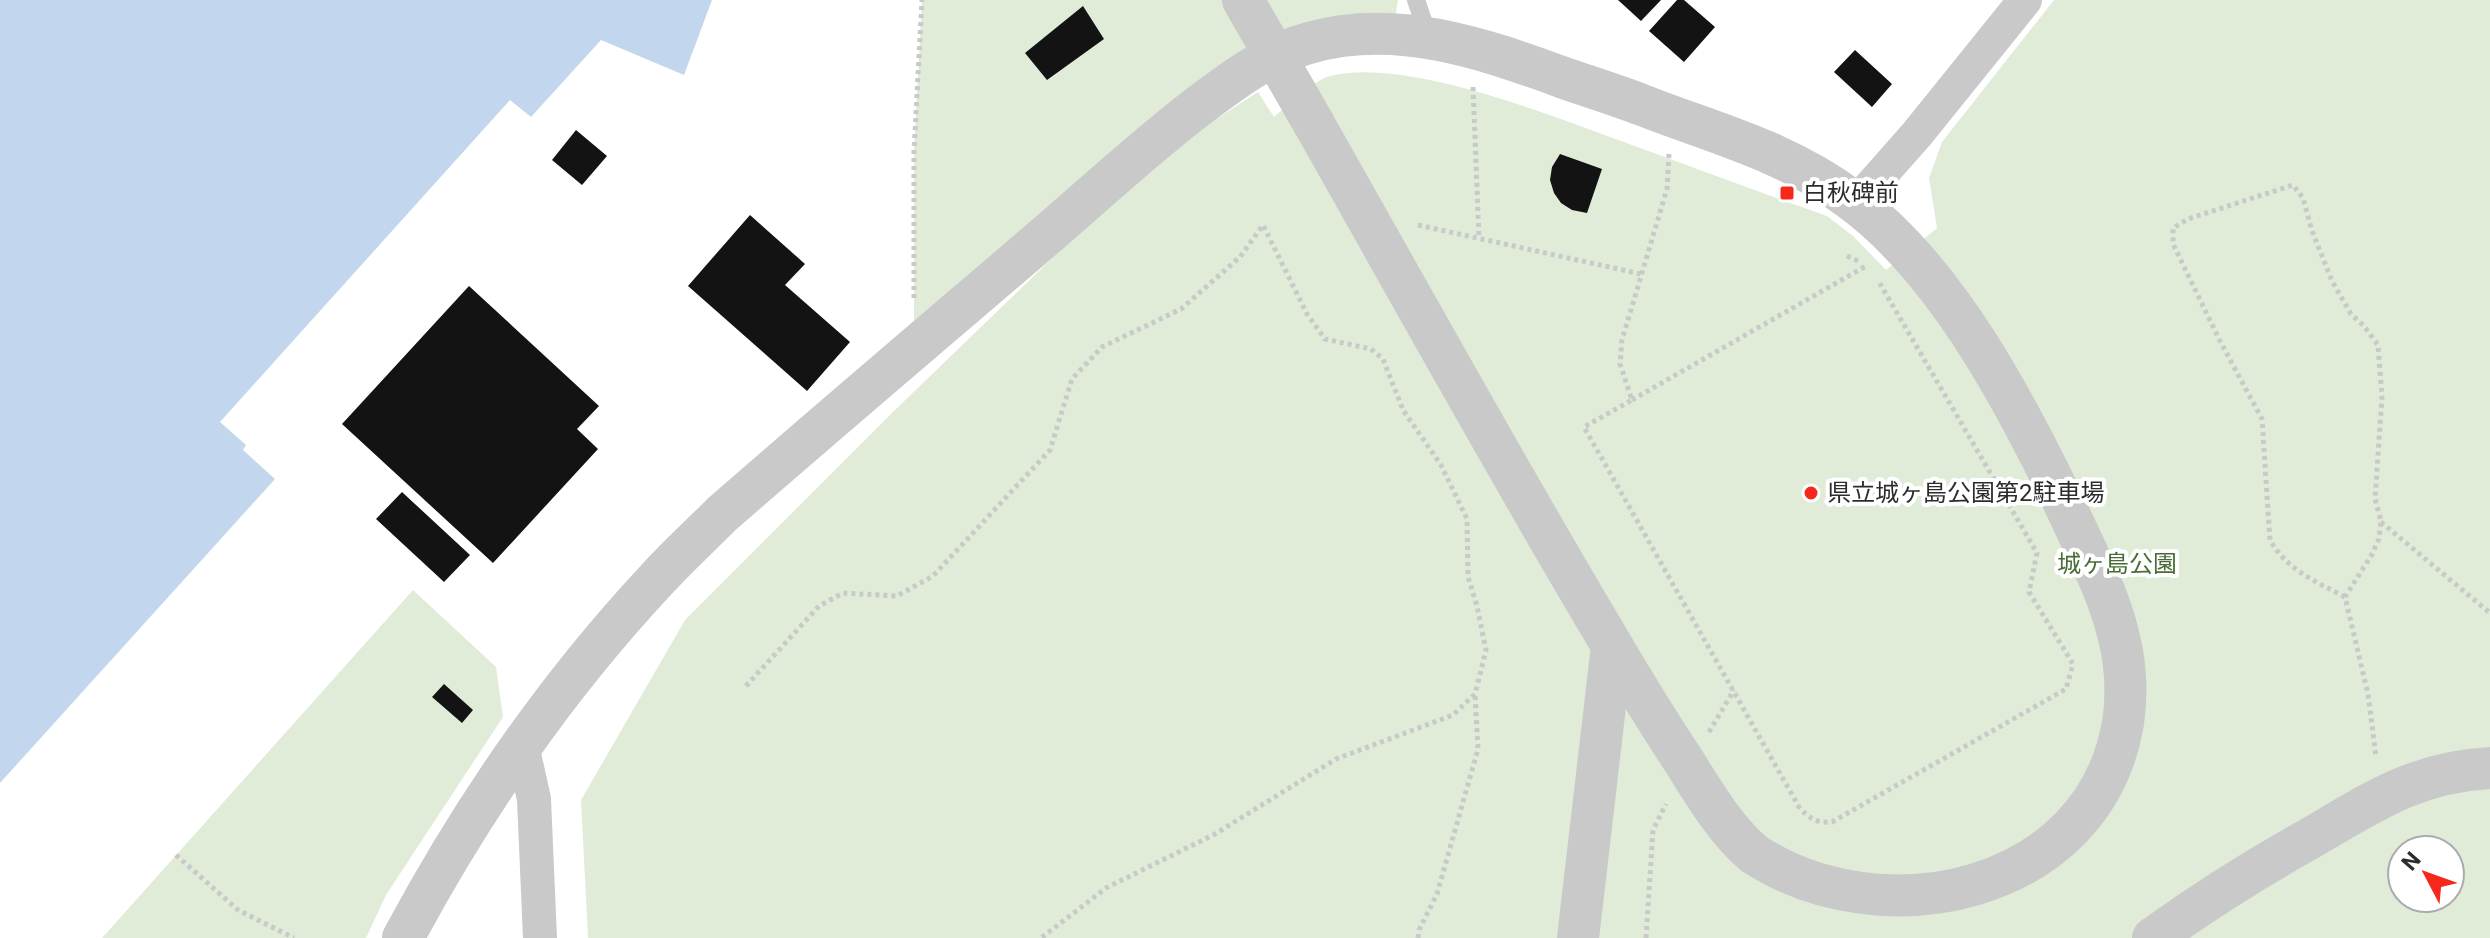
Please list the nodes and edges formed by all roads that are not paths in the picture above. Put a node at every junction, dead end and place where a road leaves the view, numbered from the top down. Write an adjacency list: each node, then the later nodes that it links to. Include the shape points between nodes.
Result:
1 (1243, 0): 5 (street, bridge)
2 (2025, 0): 4 (street)
3 (1422, 19): 4 (street, via 1518,60 1771,152); 6 (street, via 1393,33 1316,40 1271,56 1151,143 722,514 668,568)
4 (1856, 203): 5 (street, via 1903,246 1972,338 2047,468 2110,607 2122,647 2123,721 2113,762 2087,813 2043,859 1976,897 1911,911 1835,900 1779,874 1742,843 1700,788)
5 (1612, 646): 10 (street)
6 (522, 745): 8 (street, via 471,820); 9 (street, via 534,799)
7 (2490, 768): 11 (street, via 2437,775 2381,797 2226,887)
8 (403, 938)
9 (540, 938)
10 (1578, 938)
11 (2153, 938)

